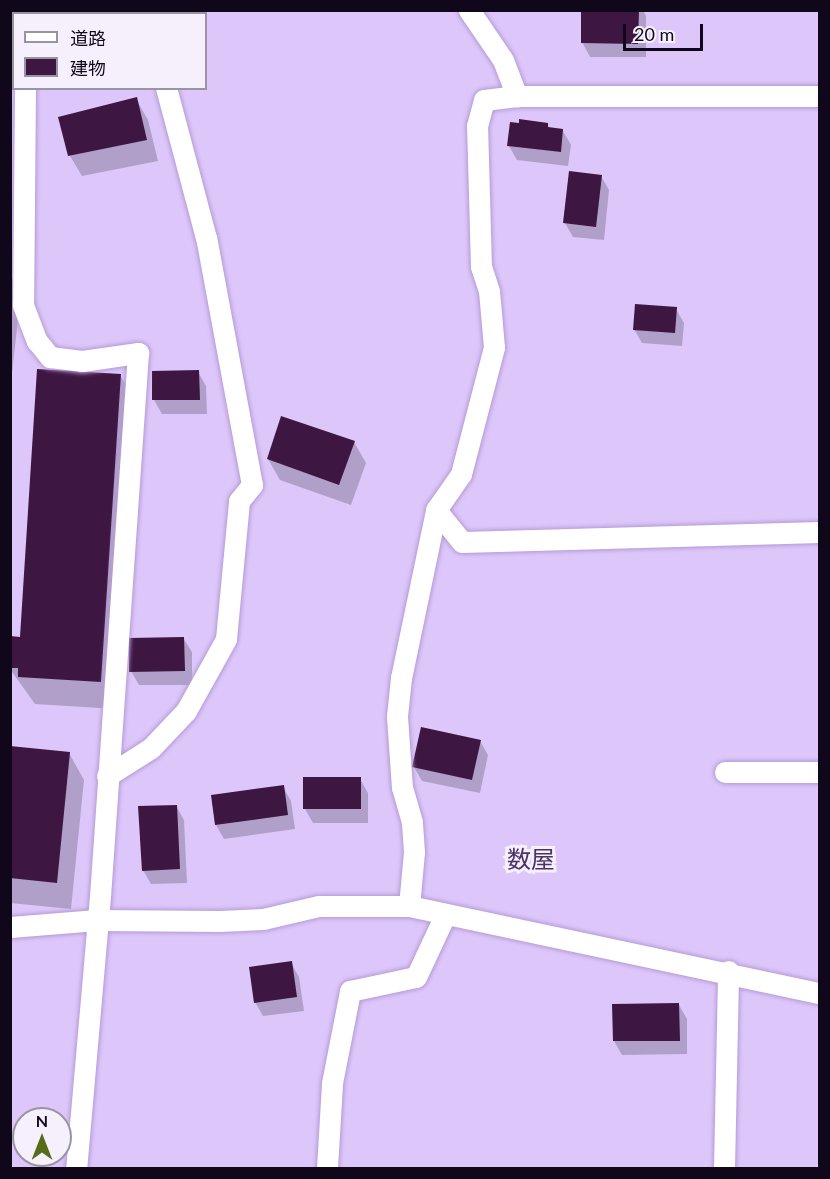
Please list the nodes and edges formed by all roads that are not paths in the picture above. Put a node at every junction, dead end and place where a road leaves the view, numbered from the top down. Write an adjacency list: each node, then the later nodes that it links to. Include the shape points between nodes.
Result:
1 (469, 10): 4 (street, via 503,60)
2 (25, 90): 10 (street, via 23,305 37,341 50,357 82,361 138,353)
3 (167, 90): 10 (street, via 206,238 252,485 239,501 226,639 186,711 151,748)
4 (517, 96): 5 (street); 6 (street, via 484,100 477,126 481,267 489,291 494,347 461,474)
5 (819, 96)
6 (436, 510): 7 (street, via 462,542); 11 (street, via 400,678 397,716 402,788 413,842)
7 (819, 532)
8 (725, 772): 9 (street)
9 (819, 772)
10 (107, 776): 13 (street)
11 (409, 906): 12 (street); 13 (street, via 319,906 263,919 220,921)
12 (445, 915): 15 (street); 18 (street, via 416,977 350,992 332,1083)
13 (97, 920): 14 (street); 17 (street)
14 (10, 927)
15 (728, 971): 16 (street); 19 (street)
16 (819, 993)
17 (76, 1168)
18 (327, 1168)
19 (724, 1168)

